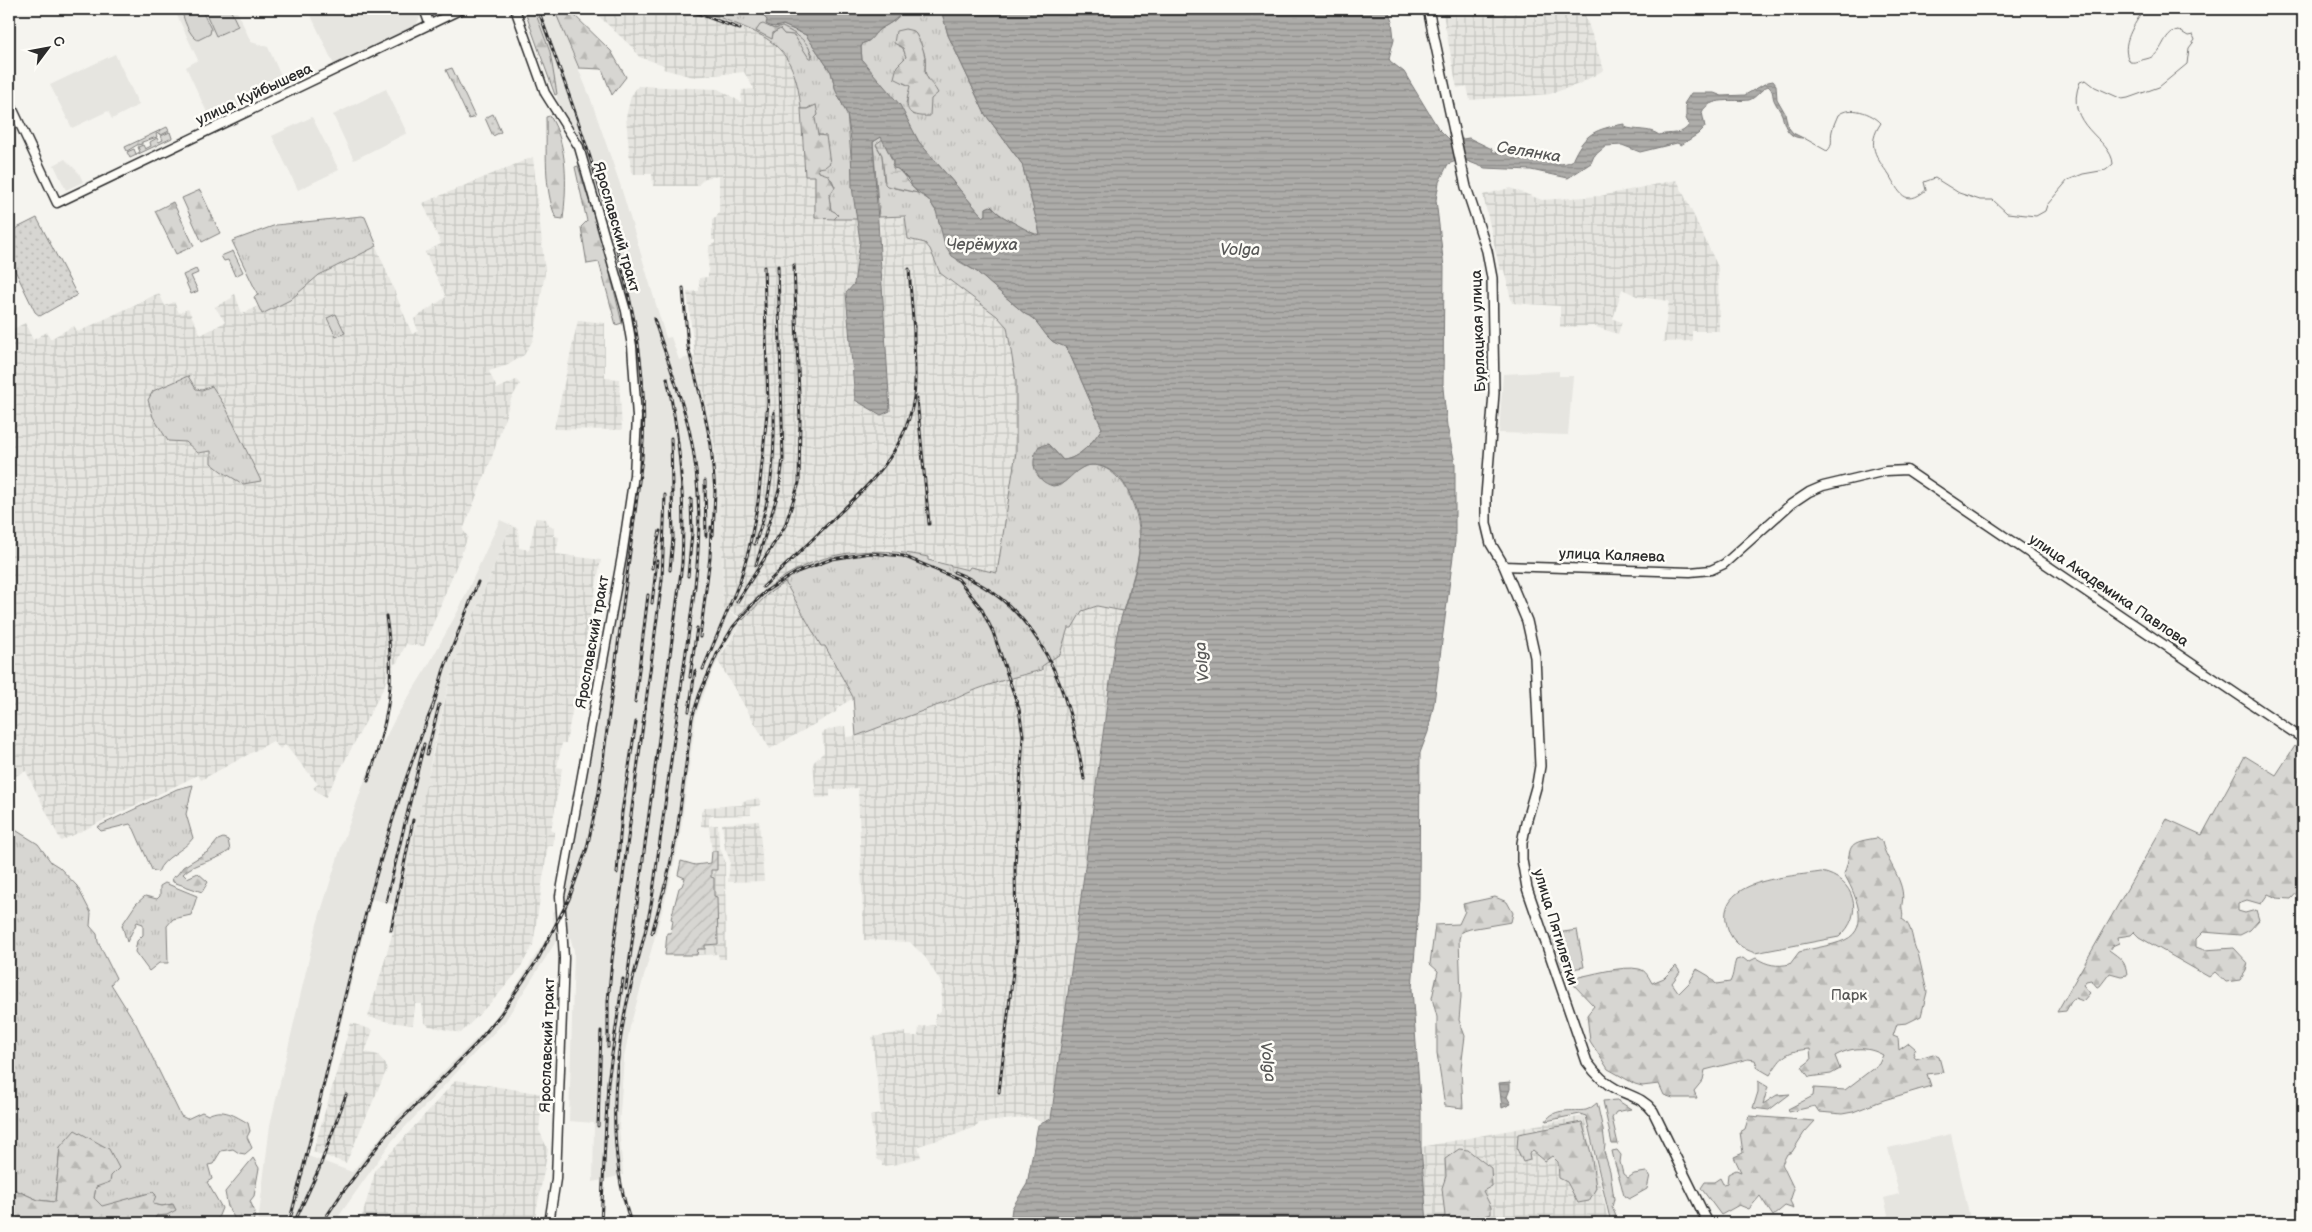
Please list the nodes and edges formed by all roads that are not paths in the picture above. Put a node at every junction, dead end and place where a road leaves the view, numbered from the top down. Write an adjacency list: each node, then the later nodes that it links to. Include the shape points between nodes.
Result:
1 (424, 9): 5 (street)
2 (462, 9): 5 (street, улица Куйбышева)
3 (515, 9): 10 (street, Ярославский тракт, via 549,101 580,147 617,276 632,346 637,417 634,475 622,556 560,896 564,958 556,1179)
4 (1428, 9): 8 (main road, Бурлацкая улица, via 1470,201 1487,251 1492,278 1494,393 1485,516 1491,544)
5 (430, 24): 6 (street, улица Куйбышева, via 57,203)
6 (9, 101)
7 (1898, 469): 8 (street, улица Каляева, via 1809,492 1720,567 1706,571); 9 (street, улица Академика Павлова, via 1916,475)
8 (1504, 566): 11 (main road, улица Пятилетки, via 1530,630 1537,672 1539,775 1522,843 1523,868 1530,896 1587,1062 1609,1085 1645,1102 1653,1112)
9 (2303, 739)
10 (549, 1223)
11 (1708, 1223)

